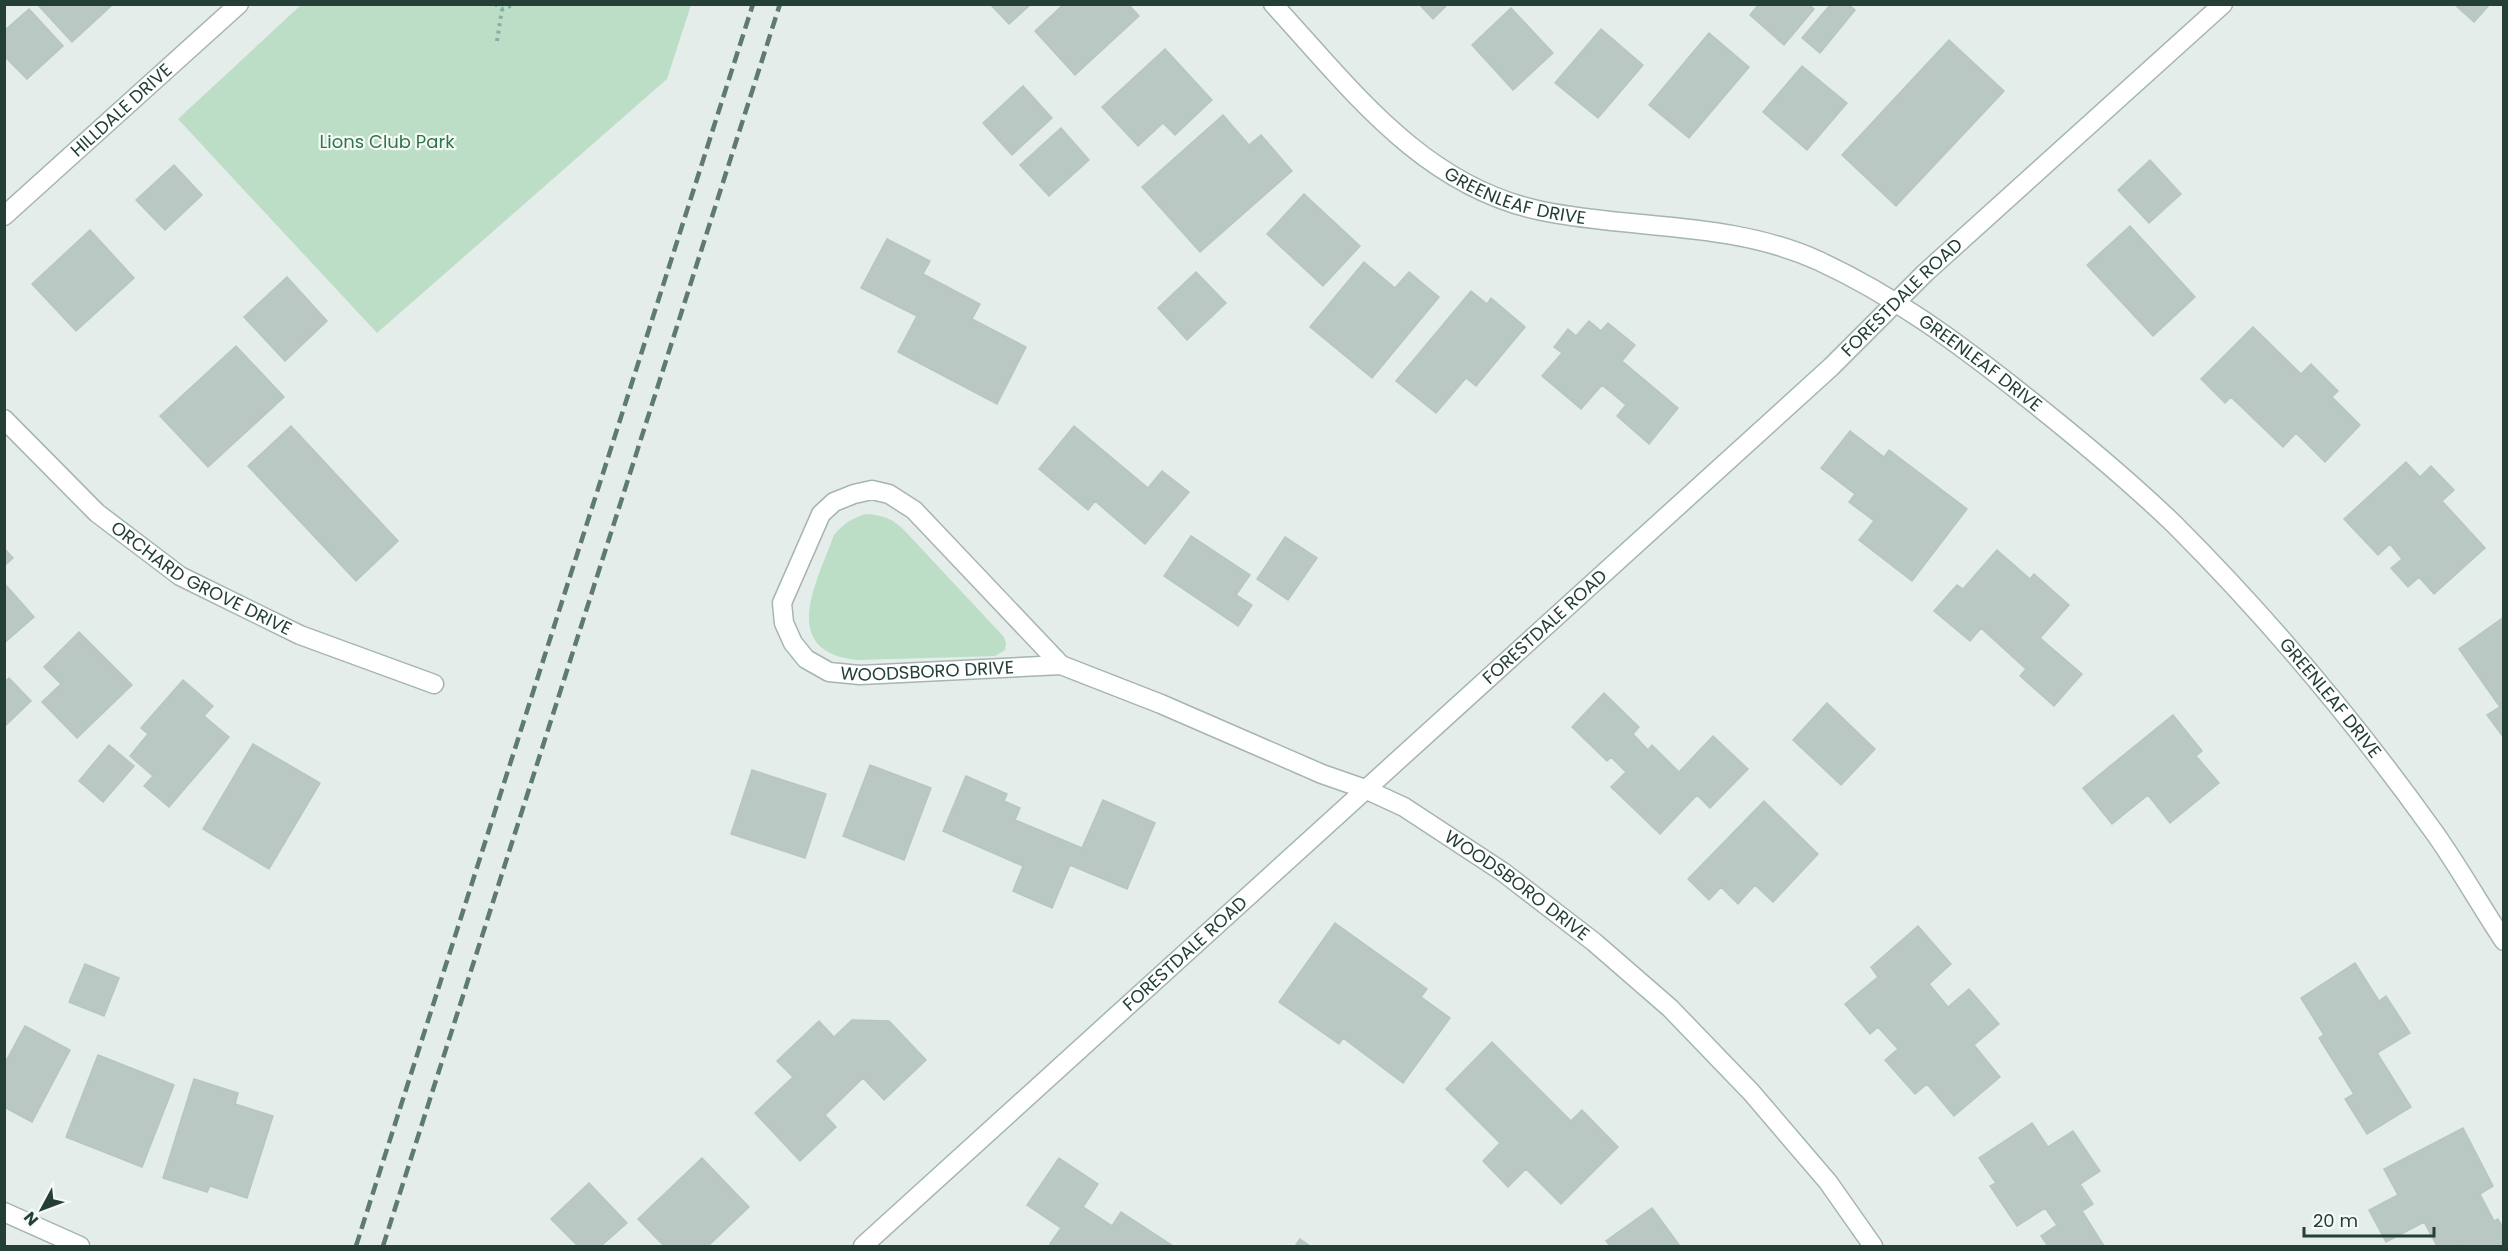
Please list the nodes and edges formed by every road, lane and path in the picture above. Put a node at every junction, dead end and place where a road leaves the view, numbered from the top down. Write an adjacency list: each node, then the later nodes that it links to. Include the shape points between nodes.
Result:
1 (239, 4): 8 (street, HILLDALE DRIVE)
2 (495, 4): 6 (path)
3 (516, 4): 6 (path)
4 (1273, 4): 9 (street, GREENLEAF DRIVE, via 1411,149 1451,177 1486,194 1541,211 1762,241 1814,259)
5 (2223, 4): 9 (street, FORESTDALE ROAD)
6 (502, 9): 7 (path)
7 (497, 41)
8 (4, 216)
9 (1895, 302): 13 (street, FORESTDALE ROAD, via 1822,375); 14 (street, GREENLEAF DRIVE, via 2061,424 2173,524 2318,681 2435,834)
10 (4, 419): 12 (street, ORCHARD GROVE DRIVE, via 97,513 180,576 300,635)
11 (1061, 665): 11 (street, WOODSBORO DRIVE, via 914,510 889,494 872,490 834,502 821,514 782,603 784,623 794,643 806,659 829,672 860,675); 13 (street, WOODSBORO DRIVE)
12 (434, 684)
13 (1365, 789): 17 (street, FORESTDALE ROAD); 18 (street, WOODSBORO DRIVE, via 1404,807 1503,872 1594,942 1670,1008 1813,1164)
14 (2504, 941)
15 (4, 1212): 16 (street)
16 (80, 1246)
17 (863, 1246)
18 (1873, 1246)

